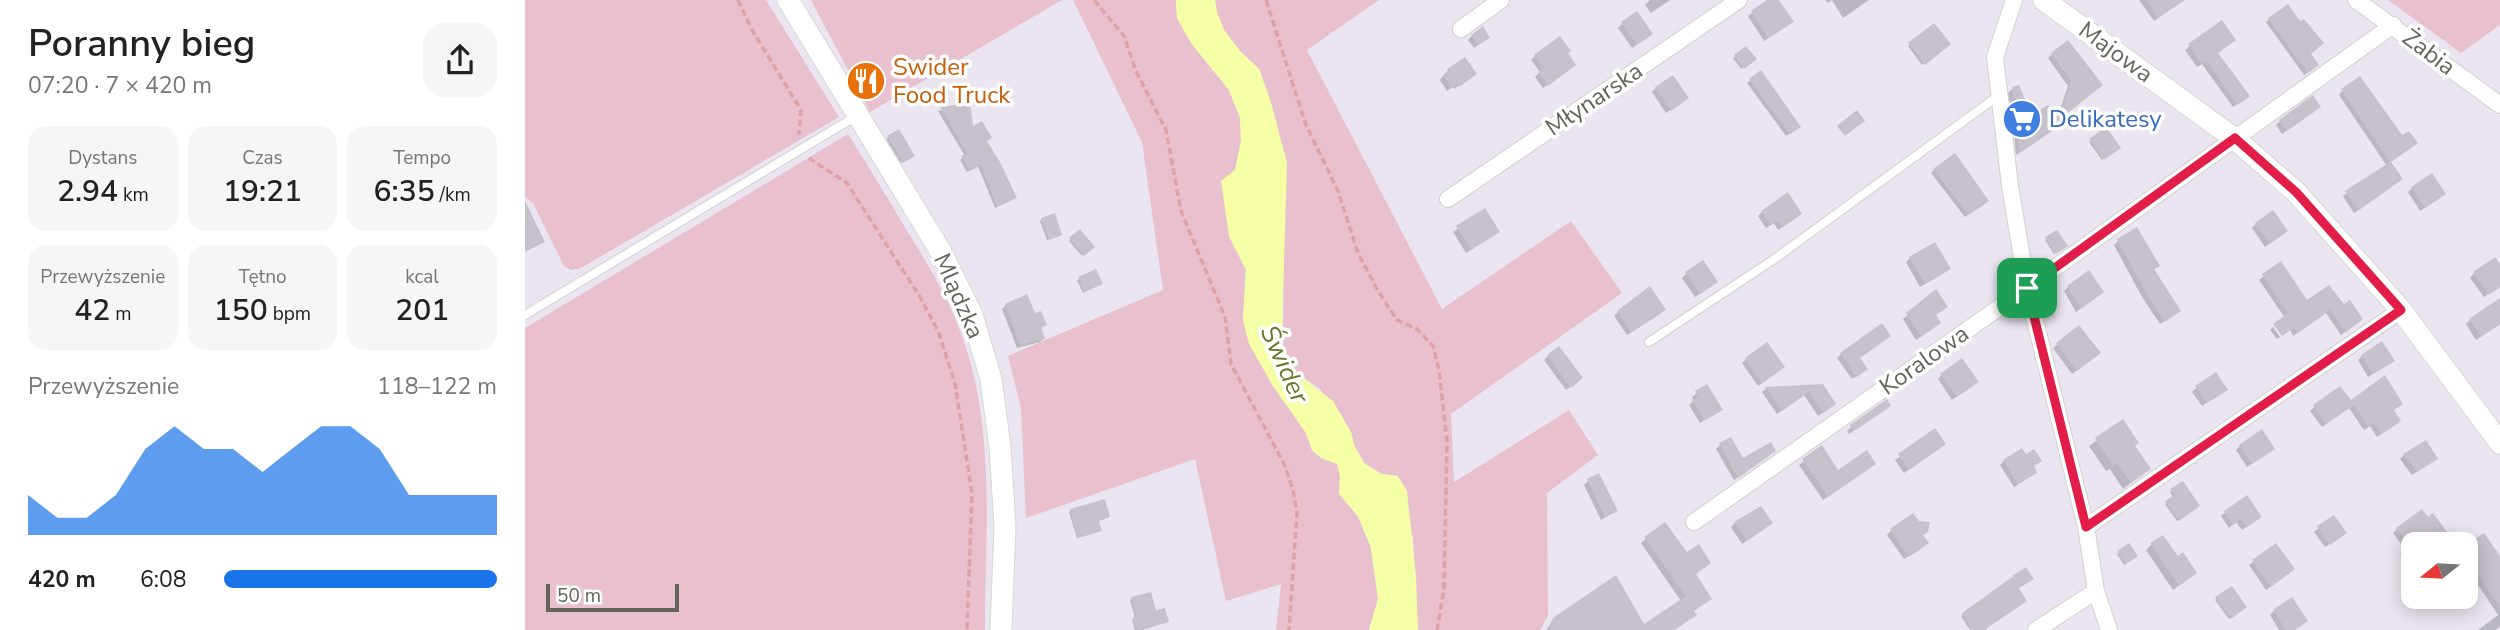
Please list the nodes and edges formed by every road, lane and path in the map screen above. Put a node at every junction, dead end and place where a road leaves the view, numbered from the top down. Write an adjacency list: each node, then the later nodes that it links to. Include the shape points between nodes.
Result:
1 (738, 0): 16 (path, via 801,110)
2 (788, 0): 14 (street, Mlądzka)
3 (1094, 0): 28 (path, via 1125,36 1136,71 1165,130 1181,211 1225,317 1231,364 1268,431 1293,491 1297,512)
4 (1266, 0): 29 (path, via 1306,125 1338,191 1358,253 1397,320 1417,329 1433,346 1447,441 1444,589)
5 (1501, 0): 11 (street)
6 (1739, 0): 17 (street, Młynarska)
7 (2014, 0): 12 (street, via 1995,57)
8 (2044, 0): 15 (street, Majowa)
9 (2357, 0): 10 (street, Żabia)
10 (2393, 25): 13 (street, Żabia); 15 (street, Koralowa)
11 (1461, 29)
12 (1999, 95): 18 (street); 21 (lane, via 1793,246)
13 (2500, 104)
14 (857, 115): 16 (lane); 27 (street, Mlądzka, via 941,252 972,315 991,379 1005,526)
15 (2235, 138): 18 (street, Koralowa); 19 (street, Majowa, via 2296,192)
16 (799, 151): 20 (lane); 26 (path, via 847,183 938,331 955,383 972,494)
17 (1448, 199)
18 (2027, 288): 23 (street, Koralowa); 24 (street)
19 (2401, 310): 22 (street, Majowa); 24 (street)
20 (525, 315)
21 (1649, 342)
22 (2500, 443)
23 (1694, 522)
24 (2086, 527): 25 (street)
25 (2096, 591): 30 (street); 31 (street)
26 (967, 630)
27 (1001, 630)
28 (1289, 630)
29 (1437, 630)
30 (2036, 630)
31 (2109, 630)

